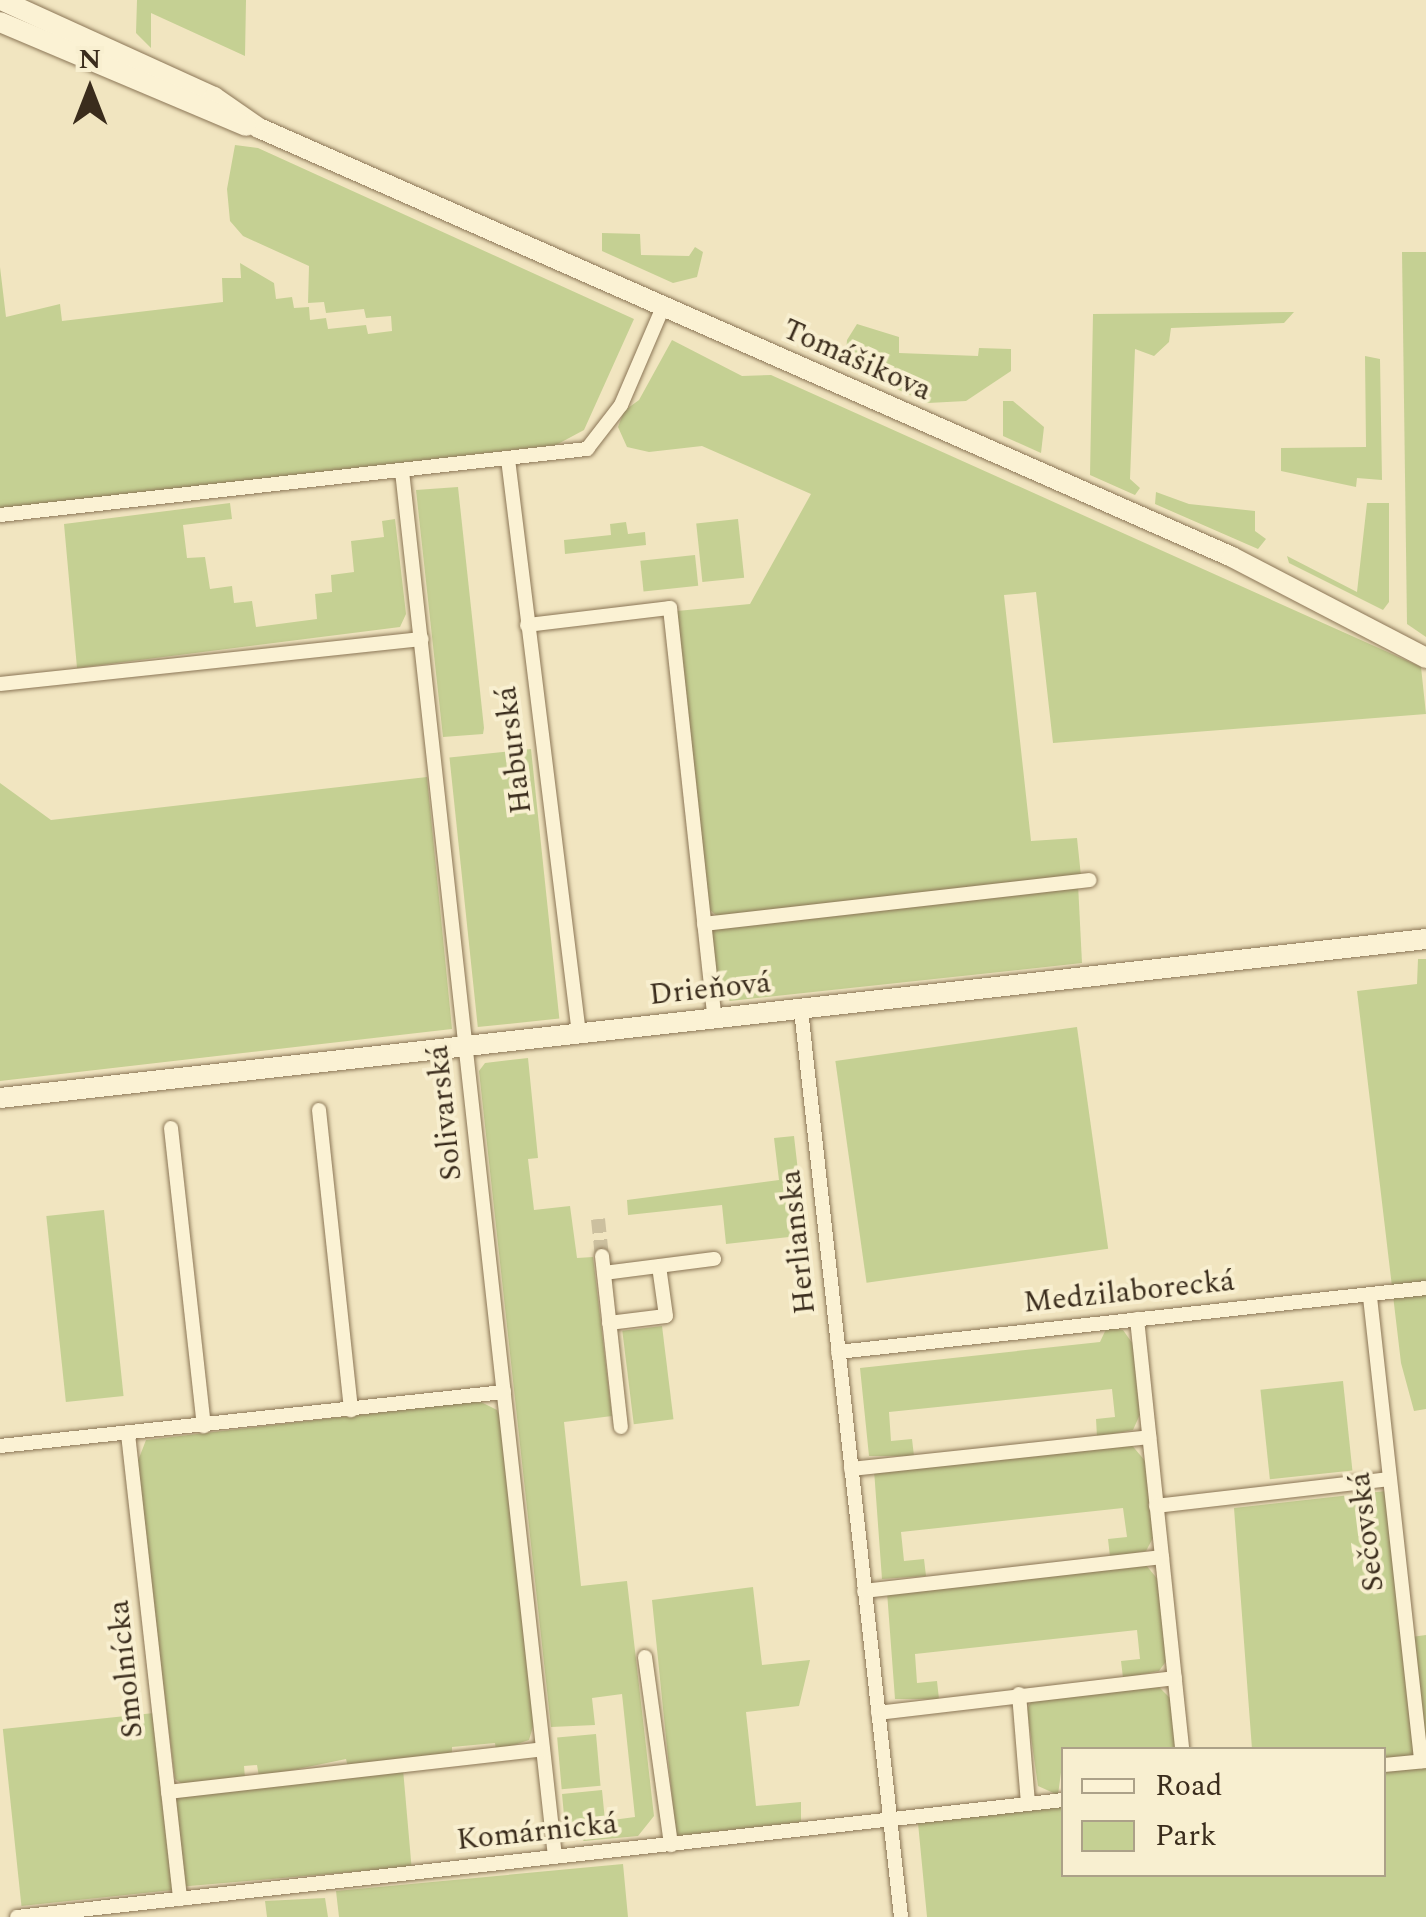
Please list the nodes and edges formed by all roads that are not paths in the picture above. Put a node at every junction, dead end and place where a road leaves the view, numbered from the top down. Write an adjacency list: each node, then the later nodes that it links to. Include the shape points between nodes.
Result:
1 (1, 0): 3 (main road, Tomášikova, via 214,97)
2 (0, 22): 3 (main road, Tomášikova, via 231,123)
3 (259, 128): 4 (main road, Tomášikova)
4 (663, 307): 5 (street, via 599,440 587,449); 10 (main road, Tomášikova, via 1232,558)
5 (508, 459): 6 (street); 8 (street, Haburská)
6 (402, 471): 7 (street); 9 (street, Solivarská)
7 (0, 515)
8 (527, 626): 13 (street, via 670,608); 17 (street, Haburská)
9 (422, 640): 11 (street); 18 (street, Solivarská)
10 (1426, 658)
11 (0, 684)
12 (1088, 880): 13 (street)
13 (704, 924): 16 (street)
14 (1426, 939): 15 (main road, Drieňová)
15 (801, 1010): 16 (main road, Drieňová); 30 (street, Herlianska)
16 (714, 1019): 17 (main road, Drieňová)
17 (579, 1034): 18 (main road, Drieňová)
18 (466, 1047): 19 (main road, Drieňová); 31 (street, Solivarská)
19 (0, 1098)
20 (318, 1110): 32 (street)
21 (171, 1128): 33 (street)
22 (602, 1256): 25 (street)
23 (714, 1259): 24 (street)
24 (659, 1266): 25 (street); 29 (street, via 666,1316)
25 (604, 1273): 29 (street)
26 (1426, 1288): 27 (street, Medzilaborecká)
27 (1370, 1296): 28 (street, Medzilaborecká); 39 (street, Sečovská)
28 (1136, 1318): 30 (street, Medzilaborecká); 36 (street)
29 (610, 1323): 34 (street)
30 (838, 1352): 38 (street, Herlianska)
31 (504, 1397): 32 (street); 50 (street, Solivarská)
32 (351, 1410): 33 (street)
33 (204, 1426): 35 (street)
34 (621, 1428)
35 (128, 1434): 37 (street); 53 (street, Smolnícka)
36 (1149, 1437): 38 (street); 40 (street)
37 (0, 1446)
38 (851, 1469): 42 (street, Herlianska)
39 (1389, 1479): 40 (street); 44 (street, Sečovská)
40 (1156, 1506): 41 (street)
41 (1162, 1557): 42 (street); 46 (street)
42 (864, 1591): 48 (street, Herlianska)
43 (1426, 1649): 44 (street)
44 (1409, 1650): 51 (street, Sečovská)
45 (645, 1657): 57 (street)
46 (1175, 1678): 47 (street); 49 (street)
47 (1019, 1694): 48 (street); 55 (street)
48 (878, 1713): 56 (street, Herlianska)
49 (1182, 1747)
50 (543, 1749): 53 (street); 58 (street, Solivarská)
51 (1423, 1761): 52 (street)
52 (1386, 1765)
53 (168, 1792): 59 (street, Smolnícka)
54 (1061, 1800): 55 (street, Komárnická)
55 (1028, 1804): 56 (street, Komárnická)
56 (890, 1820): 57 (street, Komárnická); 61 (street, Herlianska)
57 (671, 1845): 58 (street, Komárnická)
58 (555, 1857): 59 (street, Komárnická)
59 (180, 1899): 60 (street, Komárnická)
60 (17, 1917)
61 (901, 1917)

